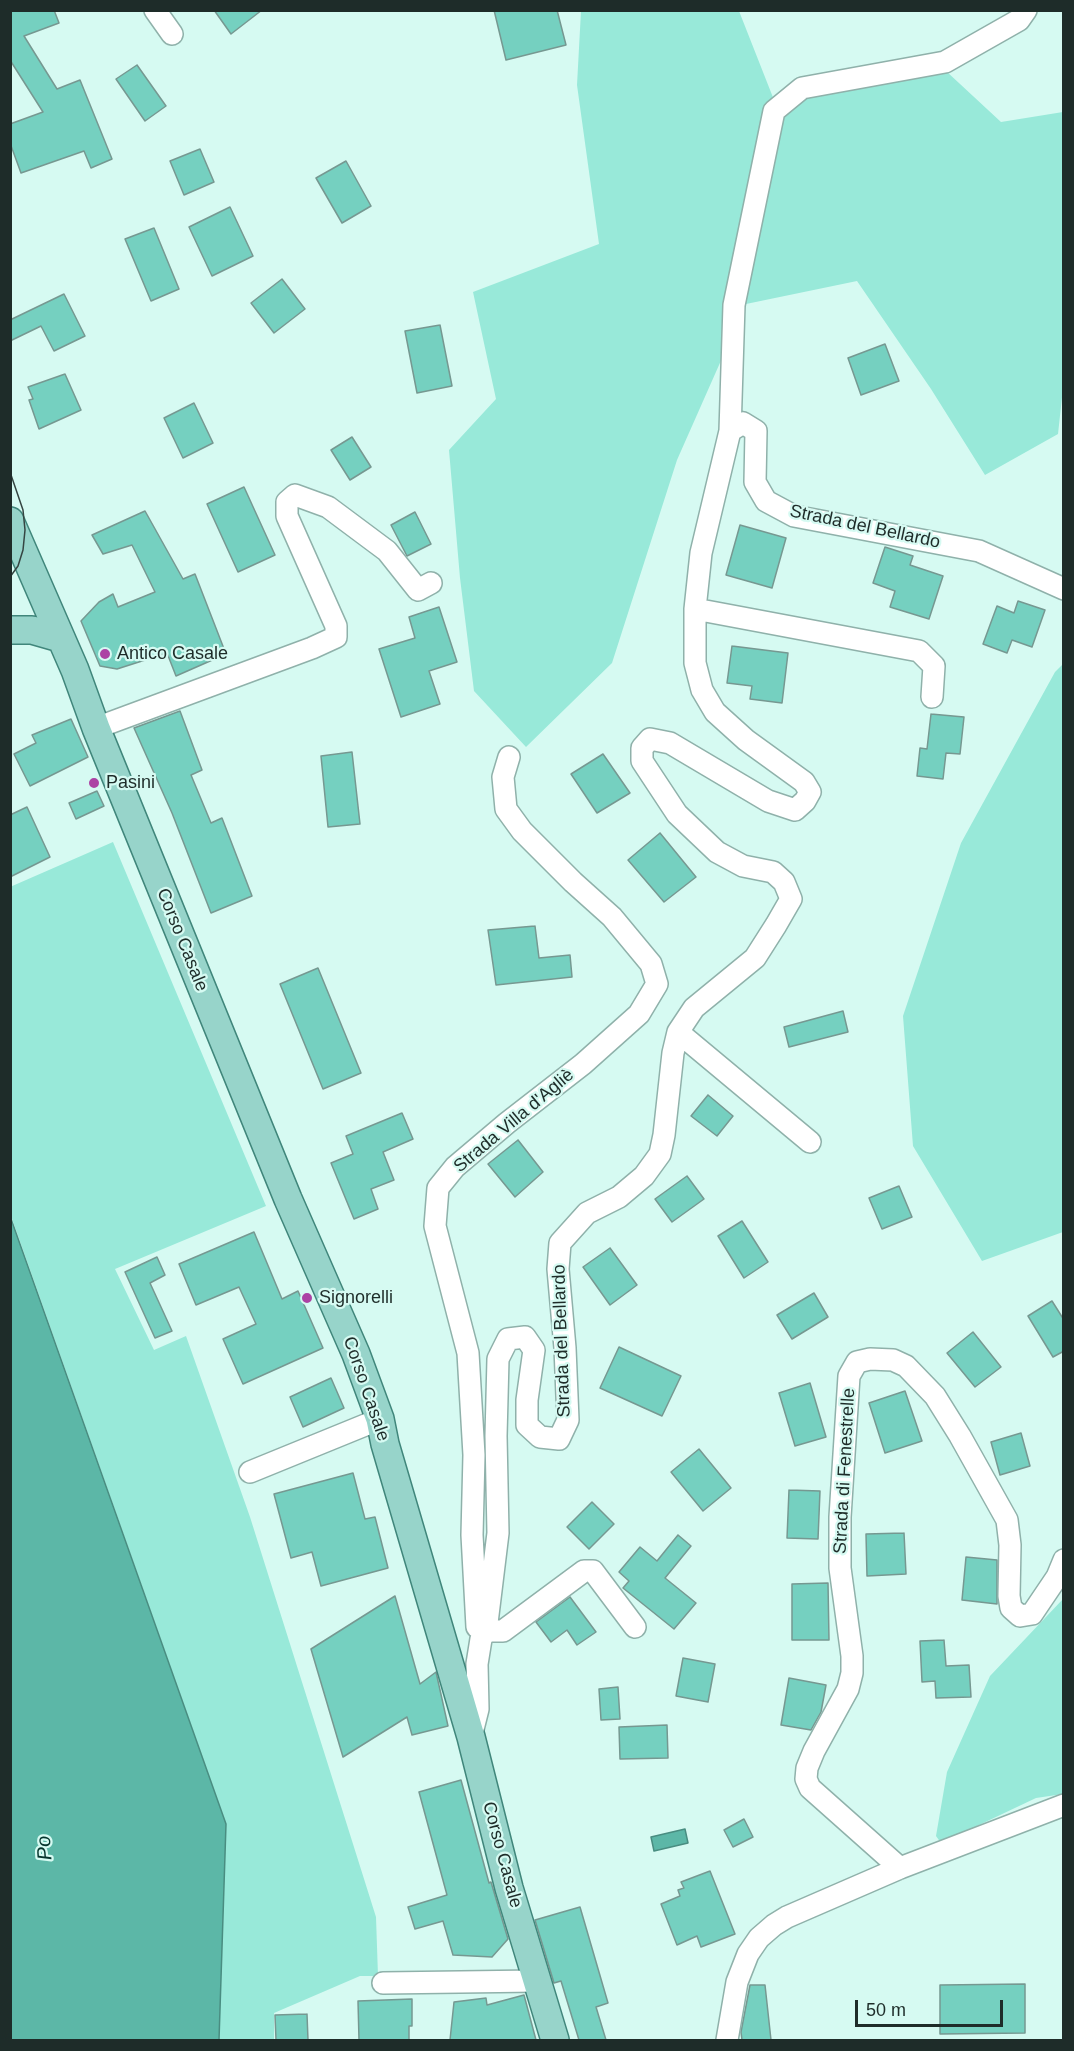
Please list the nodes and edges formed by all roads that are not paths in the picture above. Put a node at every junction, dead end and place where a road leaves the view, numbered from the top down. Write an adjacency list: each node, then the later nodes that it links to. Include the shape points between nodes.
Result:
1 (155, 10): 3 (street)
2 (1026, 10): 4 (street, via 1019,20 945,62 802,88 774,111 734,305)
3 (172, 34)
4 (730, 431): 8 (street, Strada del Bellardo, via 743,423 756,431 755,482 766,501 794,516 979,551); 9 (street, Strada del Bellardo, via 701,553)
5 (10, 521): 6 (main road, Corso Casale)
6 (15, 555): 11 (main road, Corso Casale)
7 (431, 584): 13 (street, via 418,590 387,550 328,507 295,495 287,502 287,516 336,626 336,637)
8 (1064, 589)
9 (695, 609): 12 (street, via 919,651 934,666); 15 (street, Strada del Bellardo, via 695,663 702,690 715,712 804,782 810,792 795,810 768,801 670,743 650,739 642,748 642,761 677,814 717,852 743,866 773,872 784,882 791,899 755,958 694,1008)
10 (10, 630): 11 (main road, via 32,630)
11 (60, 638): 13 (main road, Corso Casale)
12 (932, 697)
13 (96, 728): 17 (main road, Corso Casale)
14 (509, 757): 21 (street, Strada Villa d'Agliè, via 503,777 506,809 522,831 612,917 651,964 657,984 639,1014 455,1167 438,1188 435,1226 468,1353 476,1614)
15 (678, 1032): 16 (street); 21 (street, Strada del Bellardo, via 660,1154 644,1176 619,1197 588,1213 560,1244 558,1269 568,1420 559,1439 540,1437 527,1425 534,1350 525,1337 508,1339 498,1359 498,1533)
16 (810, 1142)
17 (380, 1419): 18 (street); 22 (main road, Corso Casale)
18 (250, 1472)
19 (1064, 1560): 24 (street, Strada di Fenestrelle, via 1032,1614 1020,1616 1011,1608 1007,1520 935,1396 906,1366 893,1360 857,1362 849,1376 840,1518 840,1568 852,1673 848,1689 814,1751 806,1779 810,1788)
20 (635, 1627): 21 (street, via 593,1571 584,1571 503,1631)
21 (484, 1635): 22 (street, Strada del Bellardo, via 477,1664 478,1709)
22 (471, 1737): 25 (main road, Corso Casale)
23 (1064, 1805): 24 (street)
24 (900, 1868): 28 (street, via 787,1917 759,1938 737,1982)
25 (537, 1981): 26 (street); 27 (main road, Corso Casale)
26 (383, 1983)
27 (555, 2040)
28 (727, 2040)

